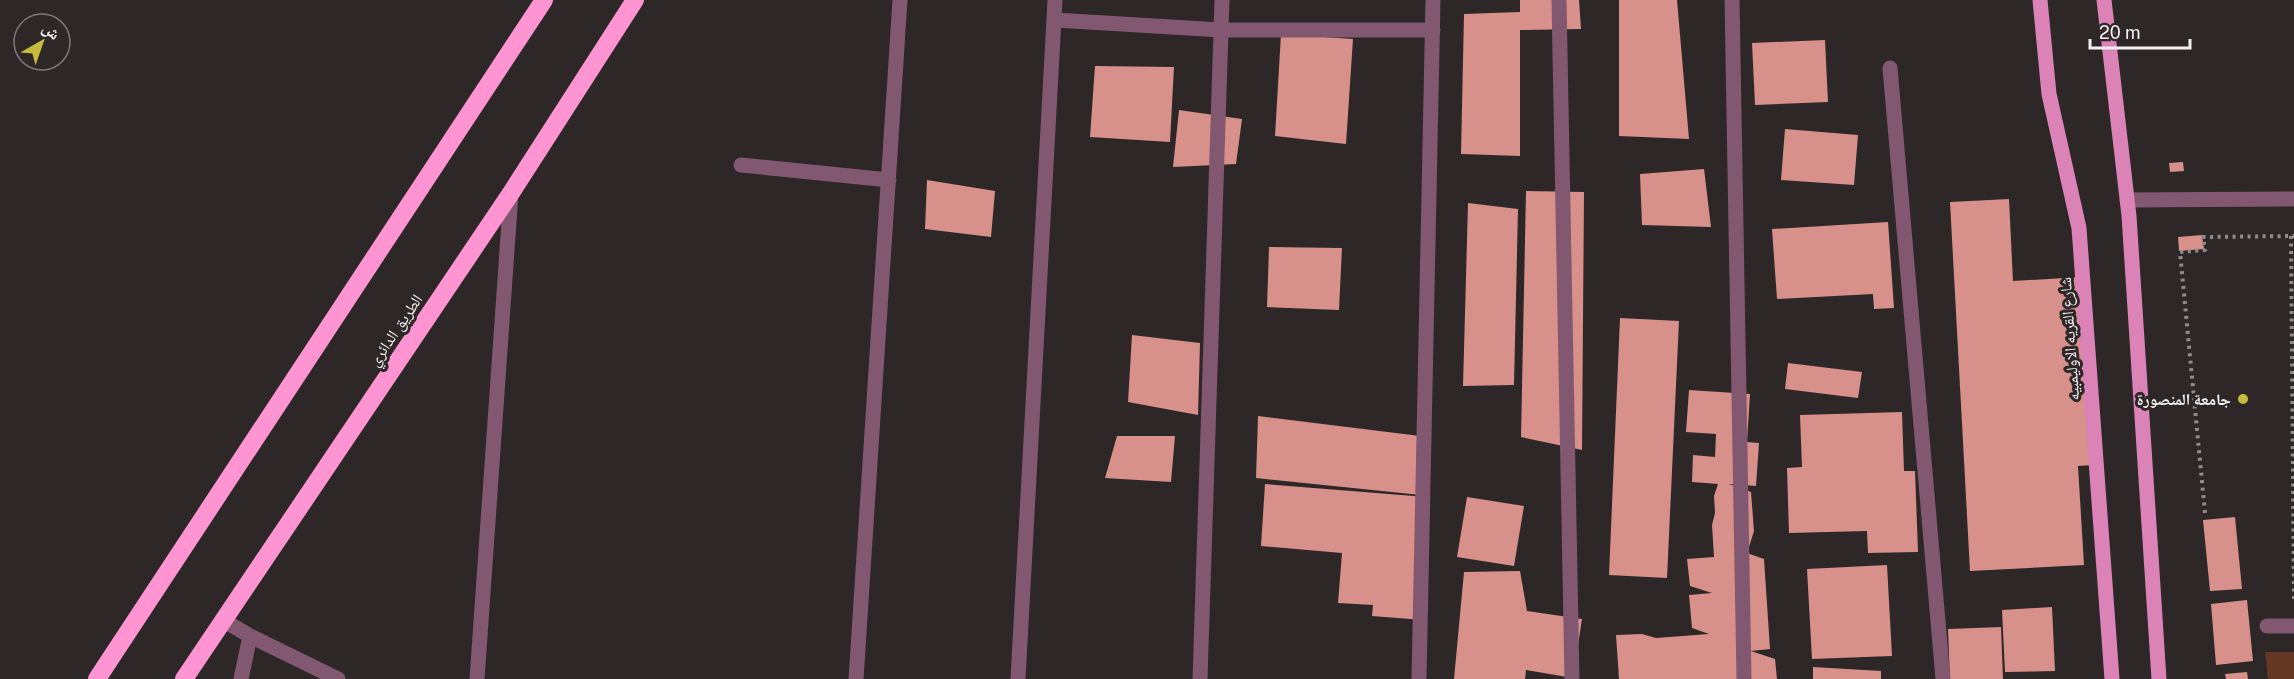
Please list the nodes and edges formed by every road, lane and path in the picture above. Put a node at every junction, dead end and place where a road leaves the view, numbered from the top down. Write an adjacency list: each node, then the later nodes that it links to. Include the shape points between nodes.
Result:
1 (544, 0): 27 (highway)
2 (635, 0): 17 (highway, الطريق الدائري)
3 (900, 0): 16 (street)
4 (1055, 0): 11 (street)
5 (1222, 0): 12 (street)
6 (1433, 0): 13 (street)
7 (1559, 0): 36 (street)
8 (1732, 0): 37 (street)
9 (2040, 0): 39 (main road, شارع القريه الاوليمبيه, via 2049,94 2079,228)
10 (2104, 0): 19 (main road)
11 (1055, 20): 12 (street); 33 (street)
12 (1221, 30): 13 (street); 34 (street)
13 (1433, 30): 35 (street)
14 (1890, 68): 38 (street)
15 (741, 165): 16 (street)
16 (889, 180): 32 (street)
17 (511, 193): 23 (highway, الطريق الدائري); 31 (street)
18 (2294, 198): 19 (street)
19 (2127, 200): 40 (main road)
20 (2292, 236): 21 (path, via 2203,237 2205,249 2180,252); 22 (path)
21 (2205, 513)
22 (2294, 613)
23 (223, 620): 26 (street); 28 (highway, الطريق الدائري)
24 (2266, 626): 25 (street)
25 (2294, 626)
26 (250, 636): 29 (street); 30 (street)
27 (97, 679)
28 (184, 679)
29 (241, 679)
30 (338, 679)
31 (477, 679)
32 (856, 679)
33 (1018, 679)
34 (1200, 679)
35 (1419, 679)
36 (1572, 679)
37 (1744, 679)
38 (1943, 679)
39 (2112, 679)
40 (2159, 679)

